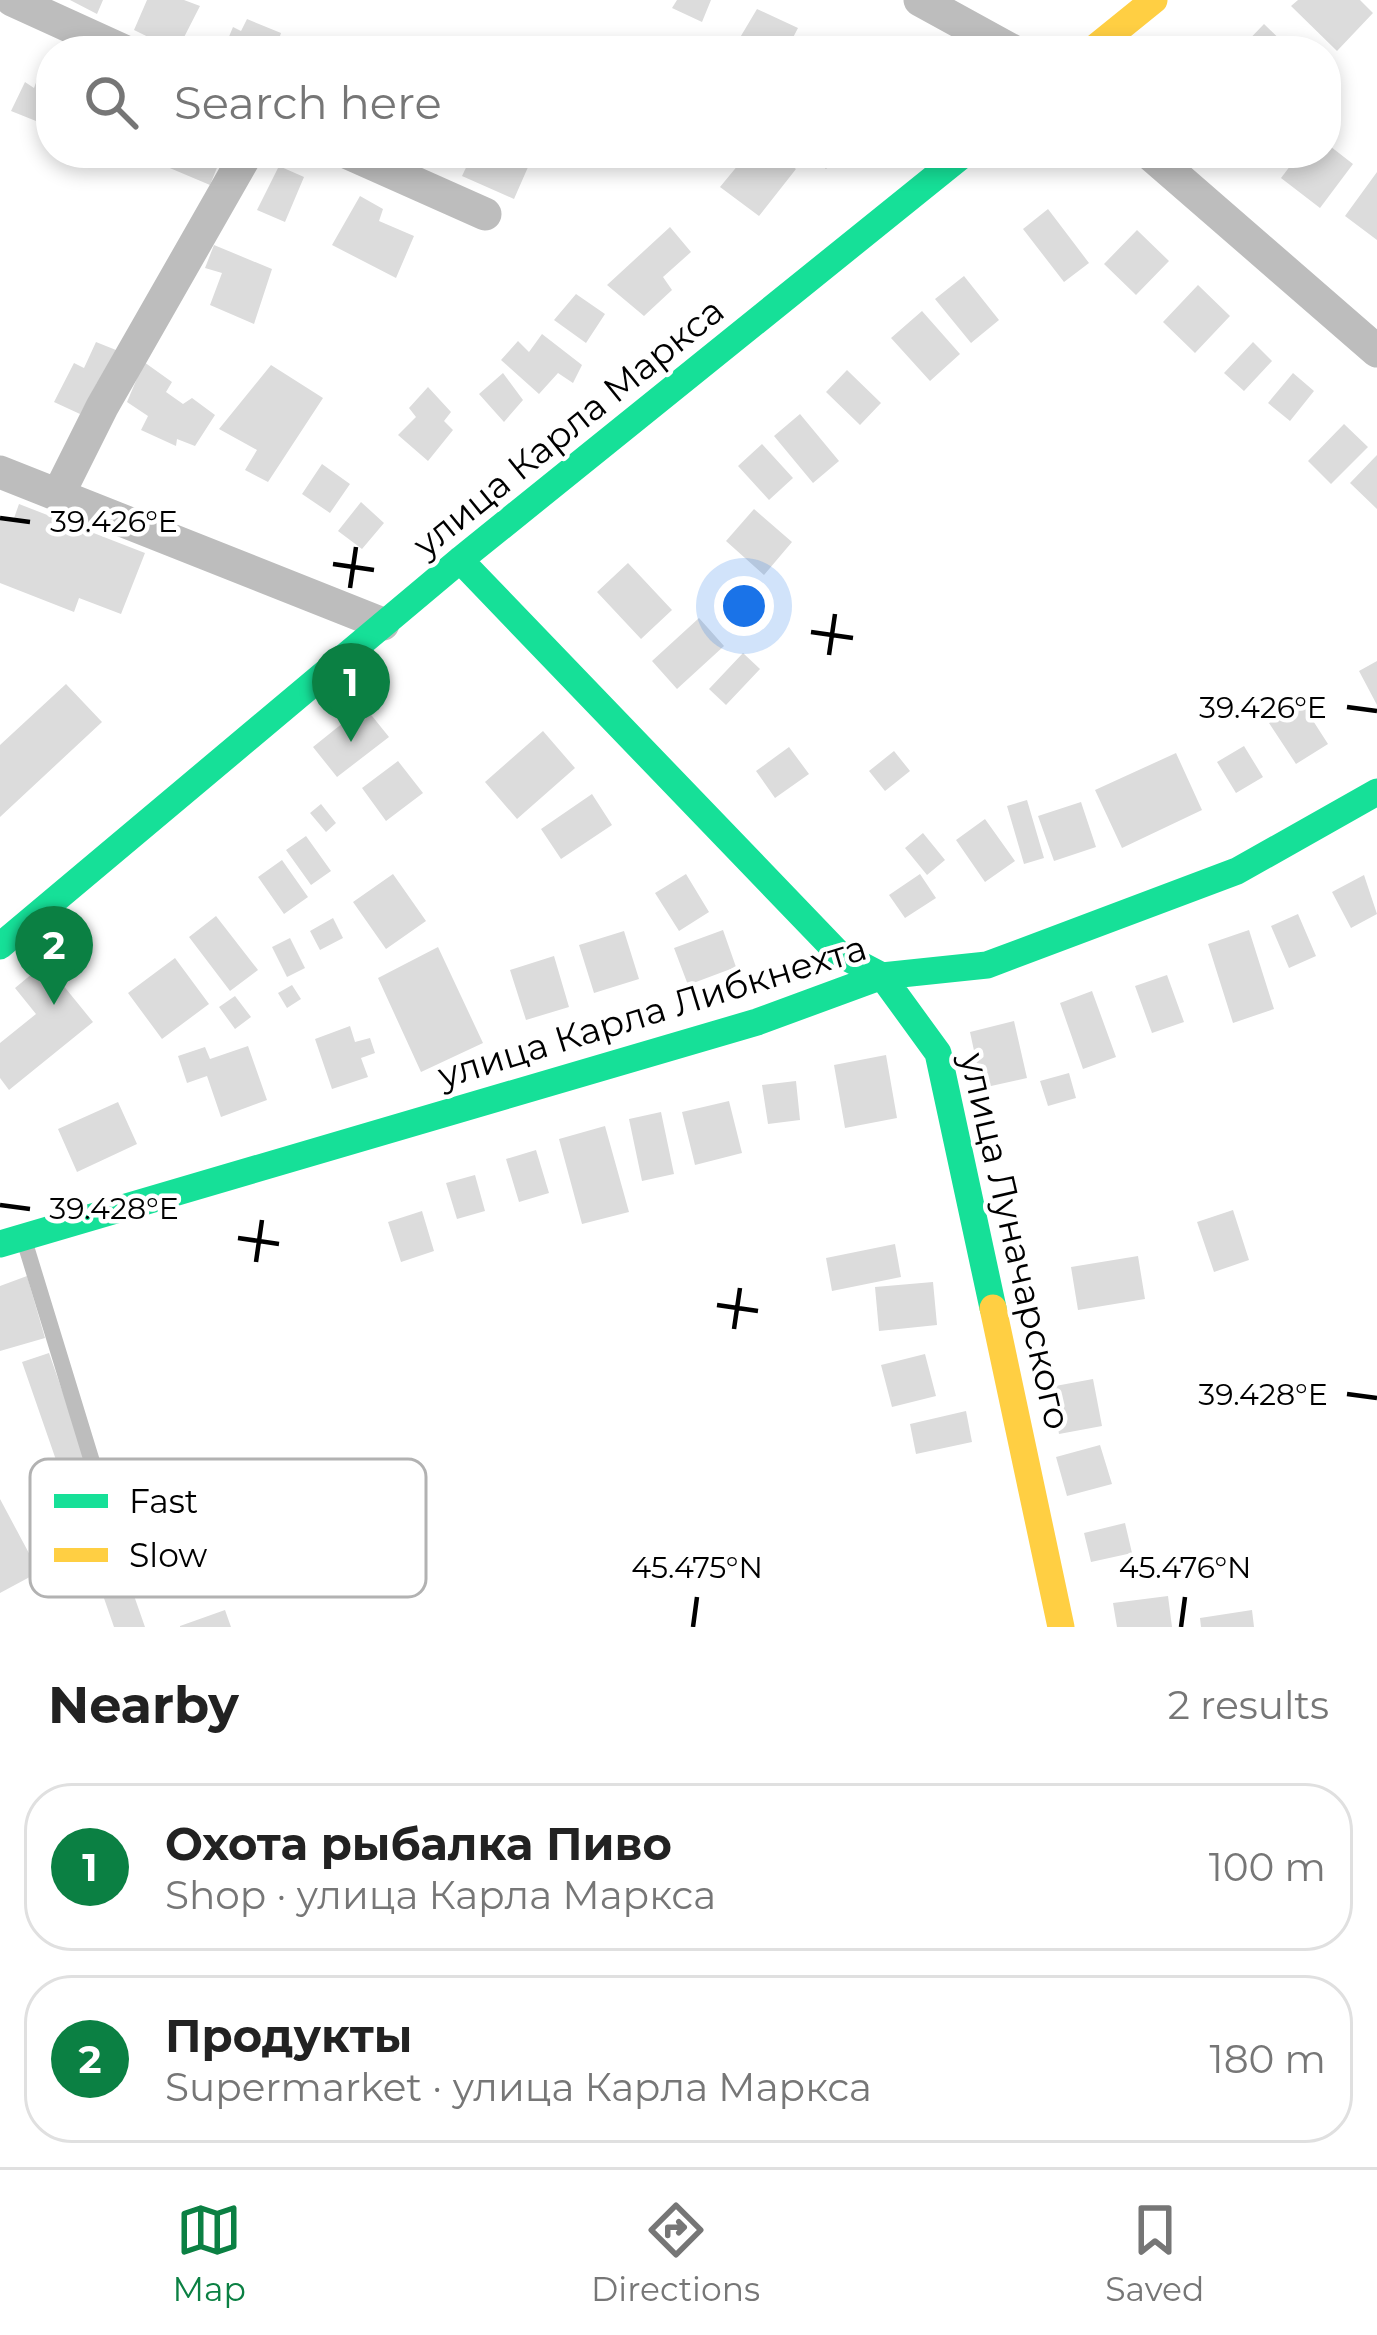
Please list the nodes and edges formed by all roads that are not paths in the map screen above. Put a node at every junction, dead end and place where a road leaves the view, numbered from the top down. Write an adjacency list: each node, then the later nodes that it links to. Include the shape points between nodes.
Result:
1 (12, 0): 4 (street)
2 (920, 0): 5 (street)
3 (1154, 0): 6 (street)
4 (91, 36)
5 (986, 36)
6 (1110, 36)
7 (238, 168): 14 (street)
8 (381, 168): 11 (street)
9 (946, 168): 15 (street, улица Карла Маркса)
10 (1166, 168): 12 (street)
11 (484, 214)
12 (1377, 351)
13 (0, 472): 14 (street)
14 (58, 495): 16 (street)
15 (460, 560): 16 (street, улица Карла Маркса); 19 (street, улица Луначарского, via 838,952)
16 (383, 624): 18 (street, улица Карла Маркса)
17 (1377, 792): 19 (street, улица Карла Либкнехта, via 1237,871 987,965)
18 (0, 946)
19 (882, 976): 20 (street, улица Карла Либкнехта, via 757,1022); 22 (street, улица Луначарского, via 938,1053)
20 (12, 1240): 21 (lane)
21 (87, 1459)
22 (1061, 1627)

